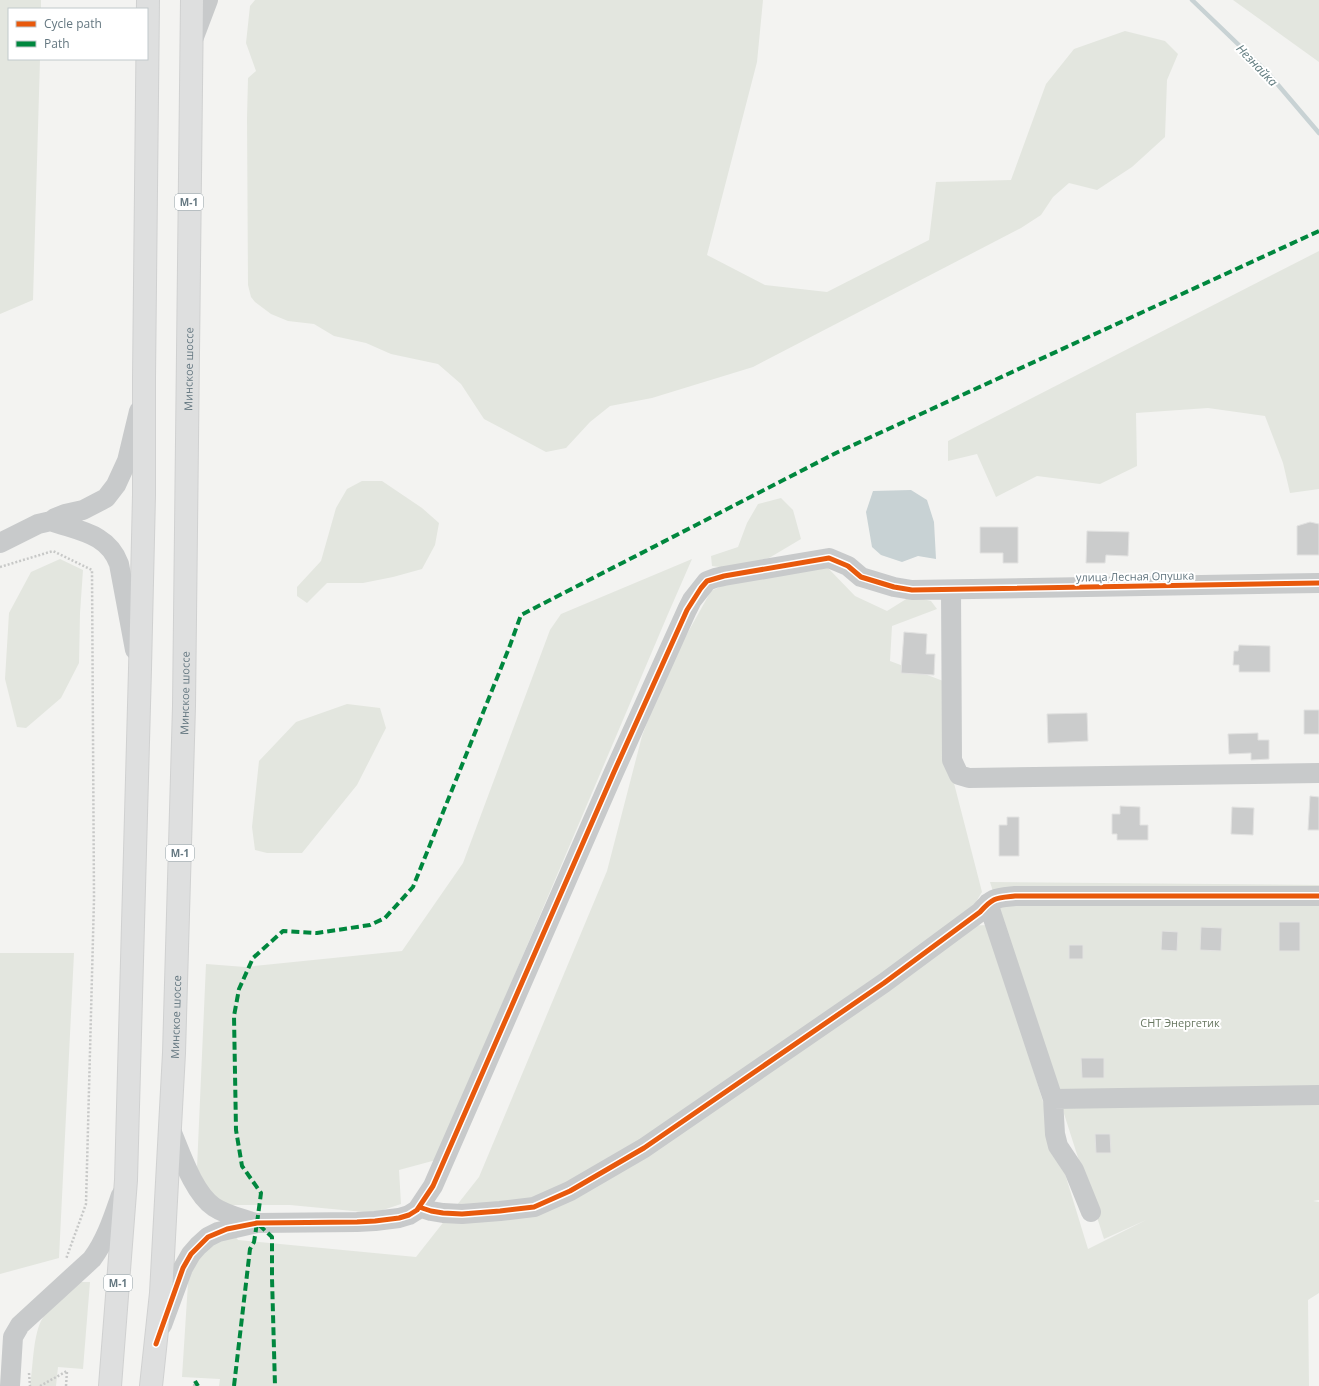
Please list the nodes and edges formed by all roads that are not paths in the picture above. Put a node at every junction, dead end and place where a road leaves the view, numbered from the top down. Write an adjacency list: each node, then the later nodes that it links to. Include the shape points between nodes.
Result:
1 (192, 0): 3 (highway, Минское шоссе / М-1)
2 (208, 0): 3 (street)
3 (191, 43): 16 (highway, Минское шоссе / М-1, via 184,706)
4 (147, 60): 5 (highway, М-1)
5 (144, 384): 6 (street, via 127,461 116,485 106,498 97,504); 10 (highway, М-1)
6 (51, 521): 7 (street, via 38,524); 10 (street, via 92,534 117,557)
7 (0, 542)
8 (1319, 583): 9 (street, улица Лесная Опушка)
9 (951, 590): 11 (street, via 952,760 959,775 969,778); 18 (street, улица Лесная Опушка, via 912,590 894,587 861,577 848,566 828,558 707,581 687,610 667,653 434,1186)
10 (140, 669): 17 (highway, М-1)
11 (1319, 773)
12 (1319, 896): 13 (street, via 1015,896 995,898)
13 (988, 903): 15 (street); 18 (street, via 980,912 884,982 644,1148 570,1191 534,1207 500,1211 462,1214 443,1213)
14 (1319, 1095): 15 (street)
15 (1053, 1099): 19 (street, via 1058,1146 1074,1170)
16 (170, 1128): 20 (street, via 195,1186 207,1201 216,1208); 21 (highway, Минское шоссе / М-1)
17 (126, 1180): 22 (street, via 113,1219 92,1260 20,1325 13,1337); 23 (highway, М-1)
18 (419, 1207): 20 (street, via 408,1215 375,1222)
19 (1091, 1212)
20 (256, 1223): 21 (street, via 218,1232 203,1241 191,1254 183,1268)
21 (156, 1344): 24 (highway, Минское шоссе / М-1)
22 (10, 1386)
23 (110, 1386)
24 (151, 1386)

